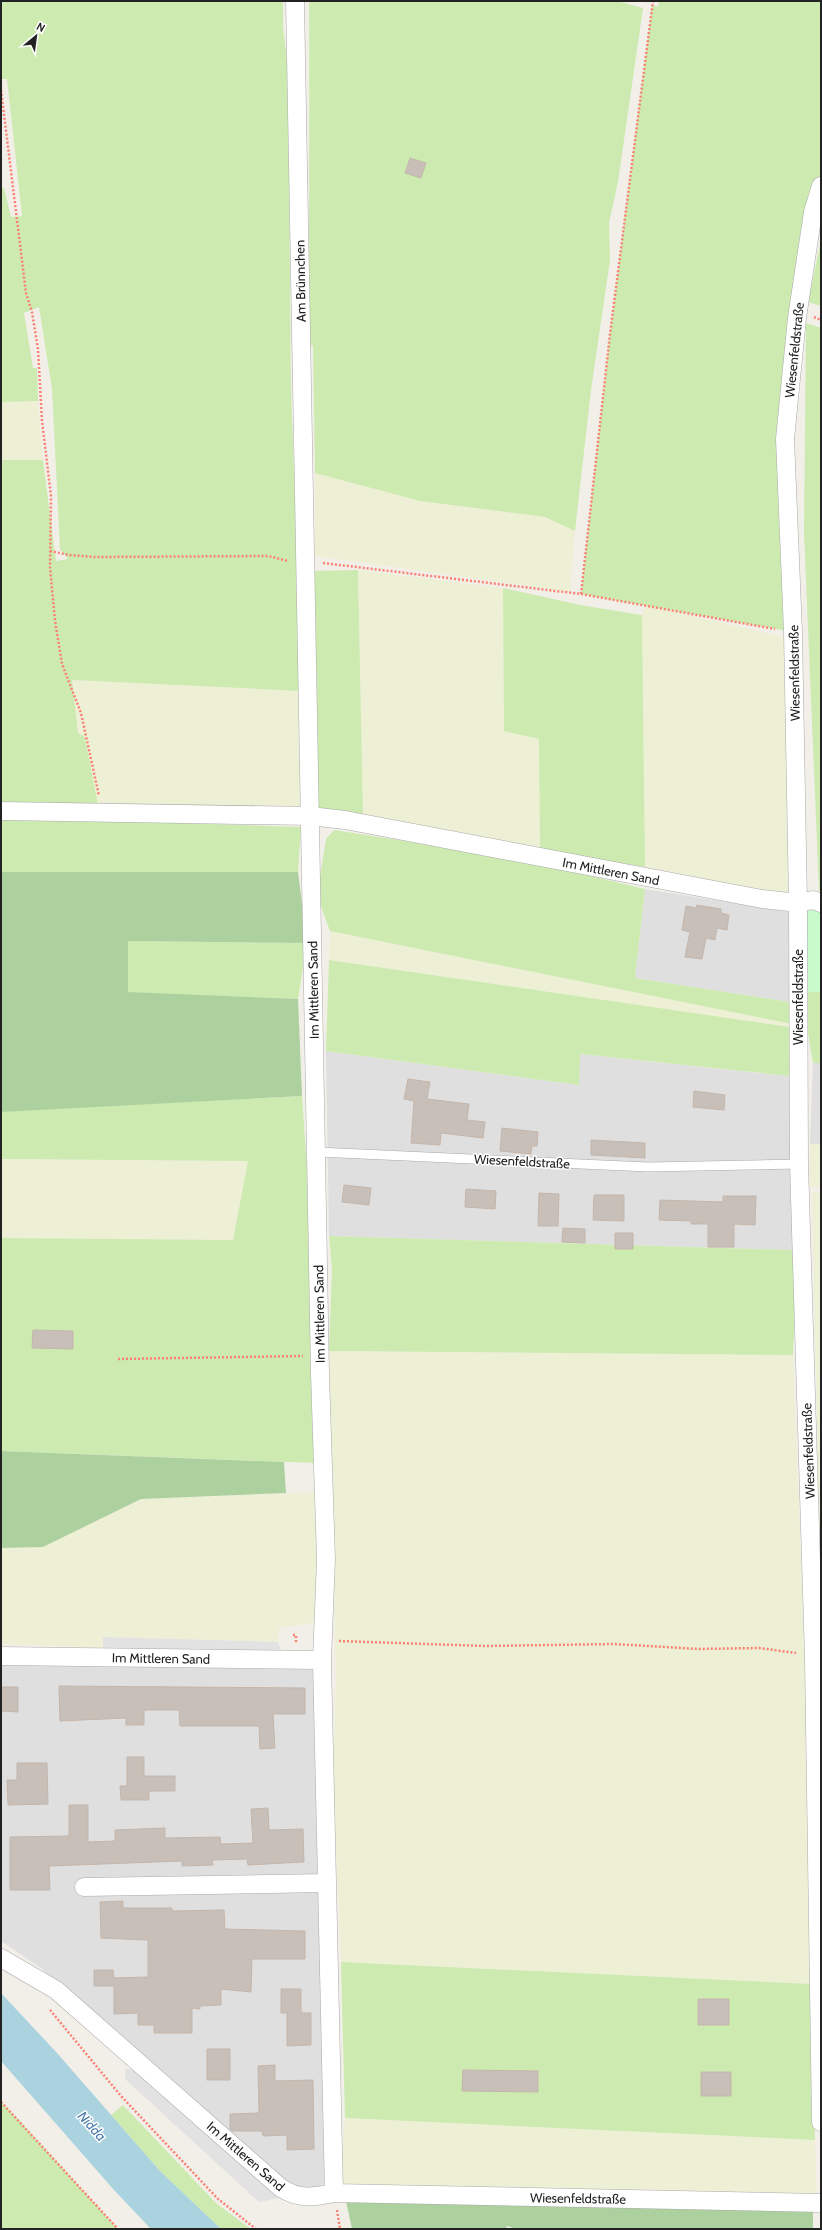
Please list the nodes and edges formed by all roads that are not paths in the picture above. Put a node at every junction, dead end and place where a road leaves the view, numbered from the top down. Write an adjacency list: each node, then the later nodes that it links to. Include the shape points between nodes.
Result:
1 (295, 1): 4 (street, Am Brünnchen)
2 (821, 186): 5 (street, Wiesenfeldstraße, via 813,212 798,311 785,440 793,632)
3 (1, 811): 4 (street)
4 (310, 816): 5 (street, Im Mittleren Sand, via 345,820 762,899); 7 (street, Im Mittleren Sand)
5 (798, 903): 6 (street, Im Mittleren Sand, via 813,900); 8 (street, Wiesenfeldstraße)
6 (821, 903)
7 (317, 1152): 8 (lane, Wiesenfeldstraße, via 648,1167); 10 (street, Im Mittleren Sand, via 326,1559)
8 (799, 1164): 14 (street, Wiesenfeldstraße, via 814,1659)
9 (1, 1656): 10 (street, Im Mittleren Sand)
10 (322, 1660): 11 (street, Im Mittleren Sand)
11 (326, 1883): 12 (street); 15 (street, Im Mittleren Sand)
12 (84, 1887)
13 (1, 1958): 15 (street, Im Mittleren Sand, via 56,1990 282,2188 302,2197)
14 (821, 2122)
15 (334, 2193): 16 (street, Wiesenfeldstraße)
16 (821, 2203)

